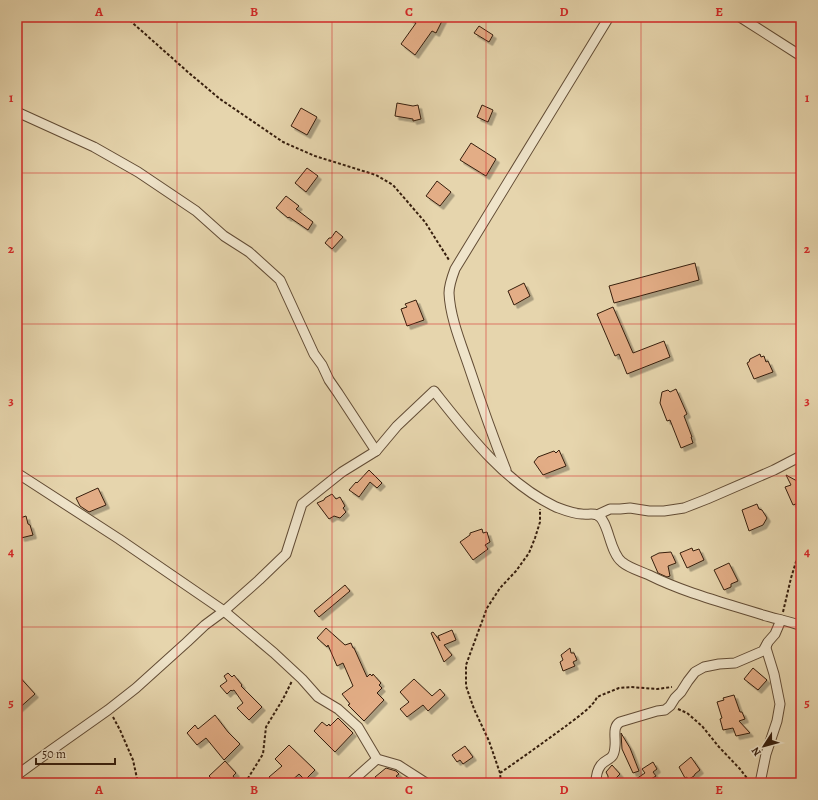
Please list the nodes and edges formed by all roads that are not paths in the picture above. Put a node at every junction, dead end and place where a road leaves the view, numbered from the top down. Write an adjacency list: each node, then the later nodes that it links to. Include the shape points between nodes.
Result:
1 (609, 17): 8 (street, via 454,269 450,283 449,293 454,322)
2 (740, 17): 3 (street)
3 (801, 56)
4 (17, 112): 5 (street, via 94,147 138,172 196,211 280,280 314,354)
5 (376, 451): 8 (street, via 434,391 496,464); 10 (street, via 342,472 302,504 286,554)
6 (801, 456): 9 (street, via 684,508 649,511 630,508)
7 (17, 473): 10 (street, via 119,539)
8 (507, 473): 9 (street, via 539,498 556,507 581,514)
9 (596, 514): 11 (street, via 602,519 611,544 622,562 672,586)
10 (224, 612): 14 (street, via 274,653 318,697 338,709 358,727); 15 (street, via 205,625 136,688)
11 (781, 620): 12 (street); 13 (street)
12 (801, 626)
13 (768, 642): 18 (street, via 763,651 735,663 704,667 695,672 665,710 616,725 614,753 599,767); 19 (street, via 766,648 780,704)
14 (377, 759): 16 (street); 17 (street, via 398,765)
15 (17, 776)
16 (350, 783)
17 (426, 783)
18 (596, 783)
19 (760, 783)

